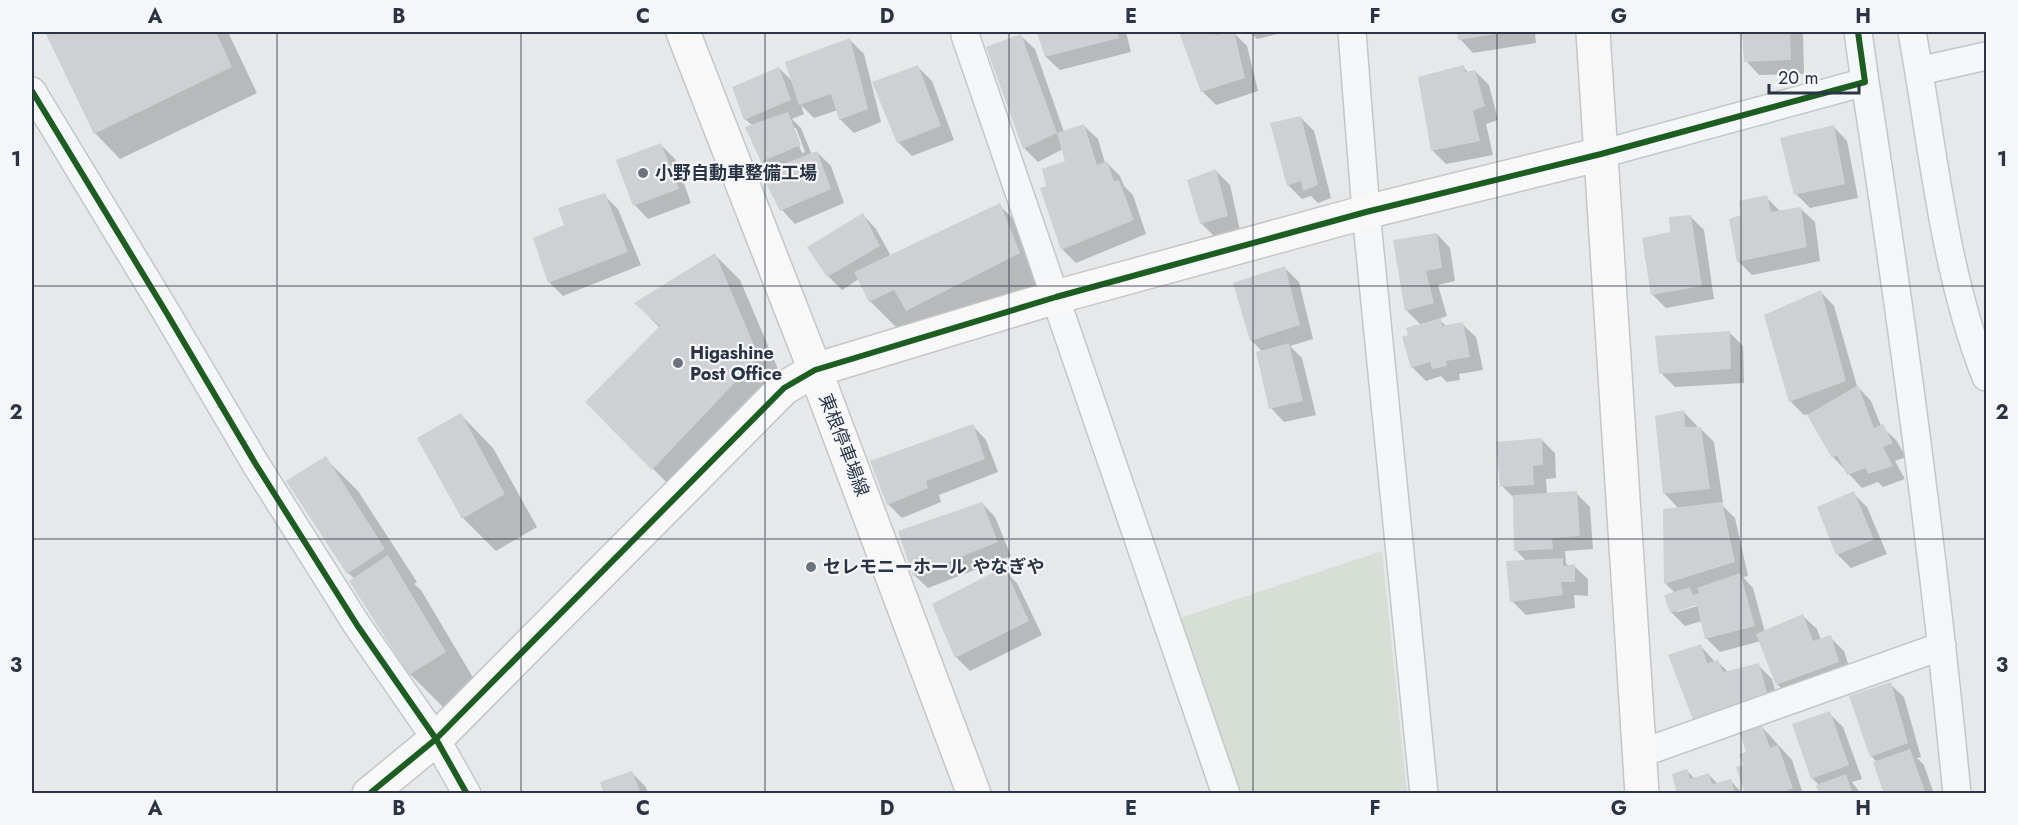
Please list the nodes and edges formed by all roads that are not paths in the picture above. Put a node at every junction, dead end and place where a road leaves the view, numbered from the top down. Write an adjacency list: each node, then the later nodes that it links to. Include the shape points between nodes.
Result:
1 (683, 32): 14 (street, 東根停車場線)
2 (1352, 32): 12 (street)
3 (1593, 32): 11 (street)
4 (1858, 32): 9 (street)
5 (1912, 32): 8 (street)
6 (969, 33): 13 (street)
7 (1986, 56): 8 (street)
8 (1919, 71): 15 (street, via 1951,260)
9 (1865, 82): 11 (street); 16 (street, via 1898,290)
10 (32, 91): 17 (street, via 255,463 357,625)
11 (1601, 154): 12 (street); 18 (street)
12 (1366, 212): 13 (street); 23 (street)
13 (1056, 297): 14 (street); 22 (street)
14 (815, 370): 17 (street, via 784,388); 21 (street, 東根停車場線)
15 (1986, 377)
16 (1942, 645): 18 (street); 25 (street)
17 (436, 739): 19 (street); 20 (street)
18 (1639, 754): 24 (street)
19 (369, 794)
20 (467, 794)
21 (974, 794)
22 (1226, 794)
23 (1424, 794)
24 (1642, 794)
25 (1957, 794)

